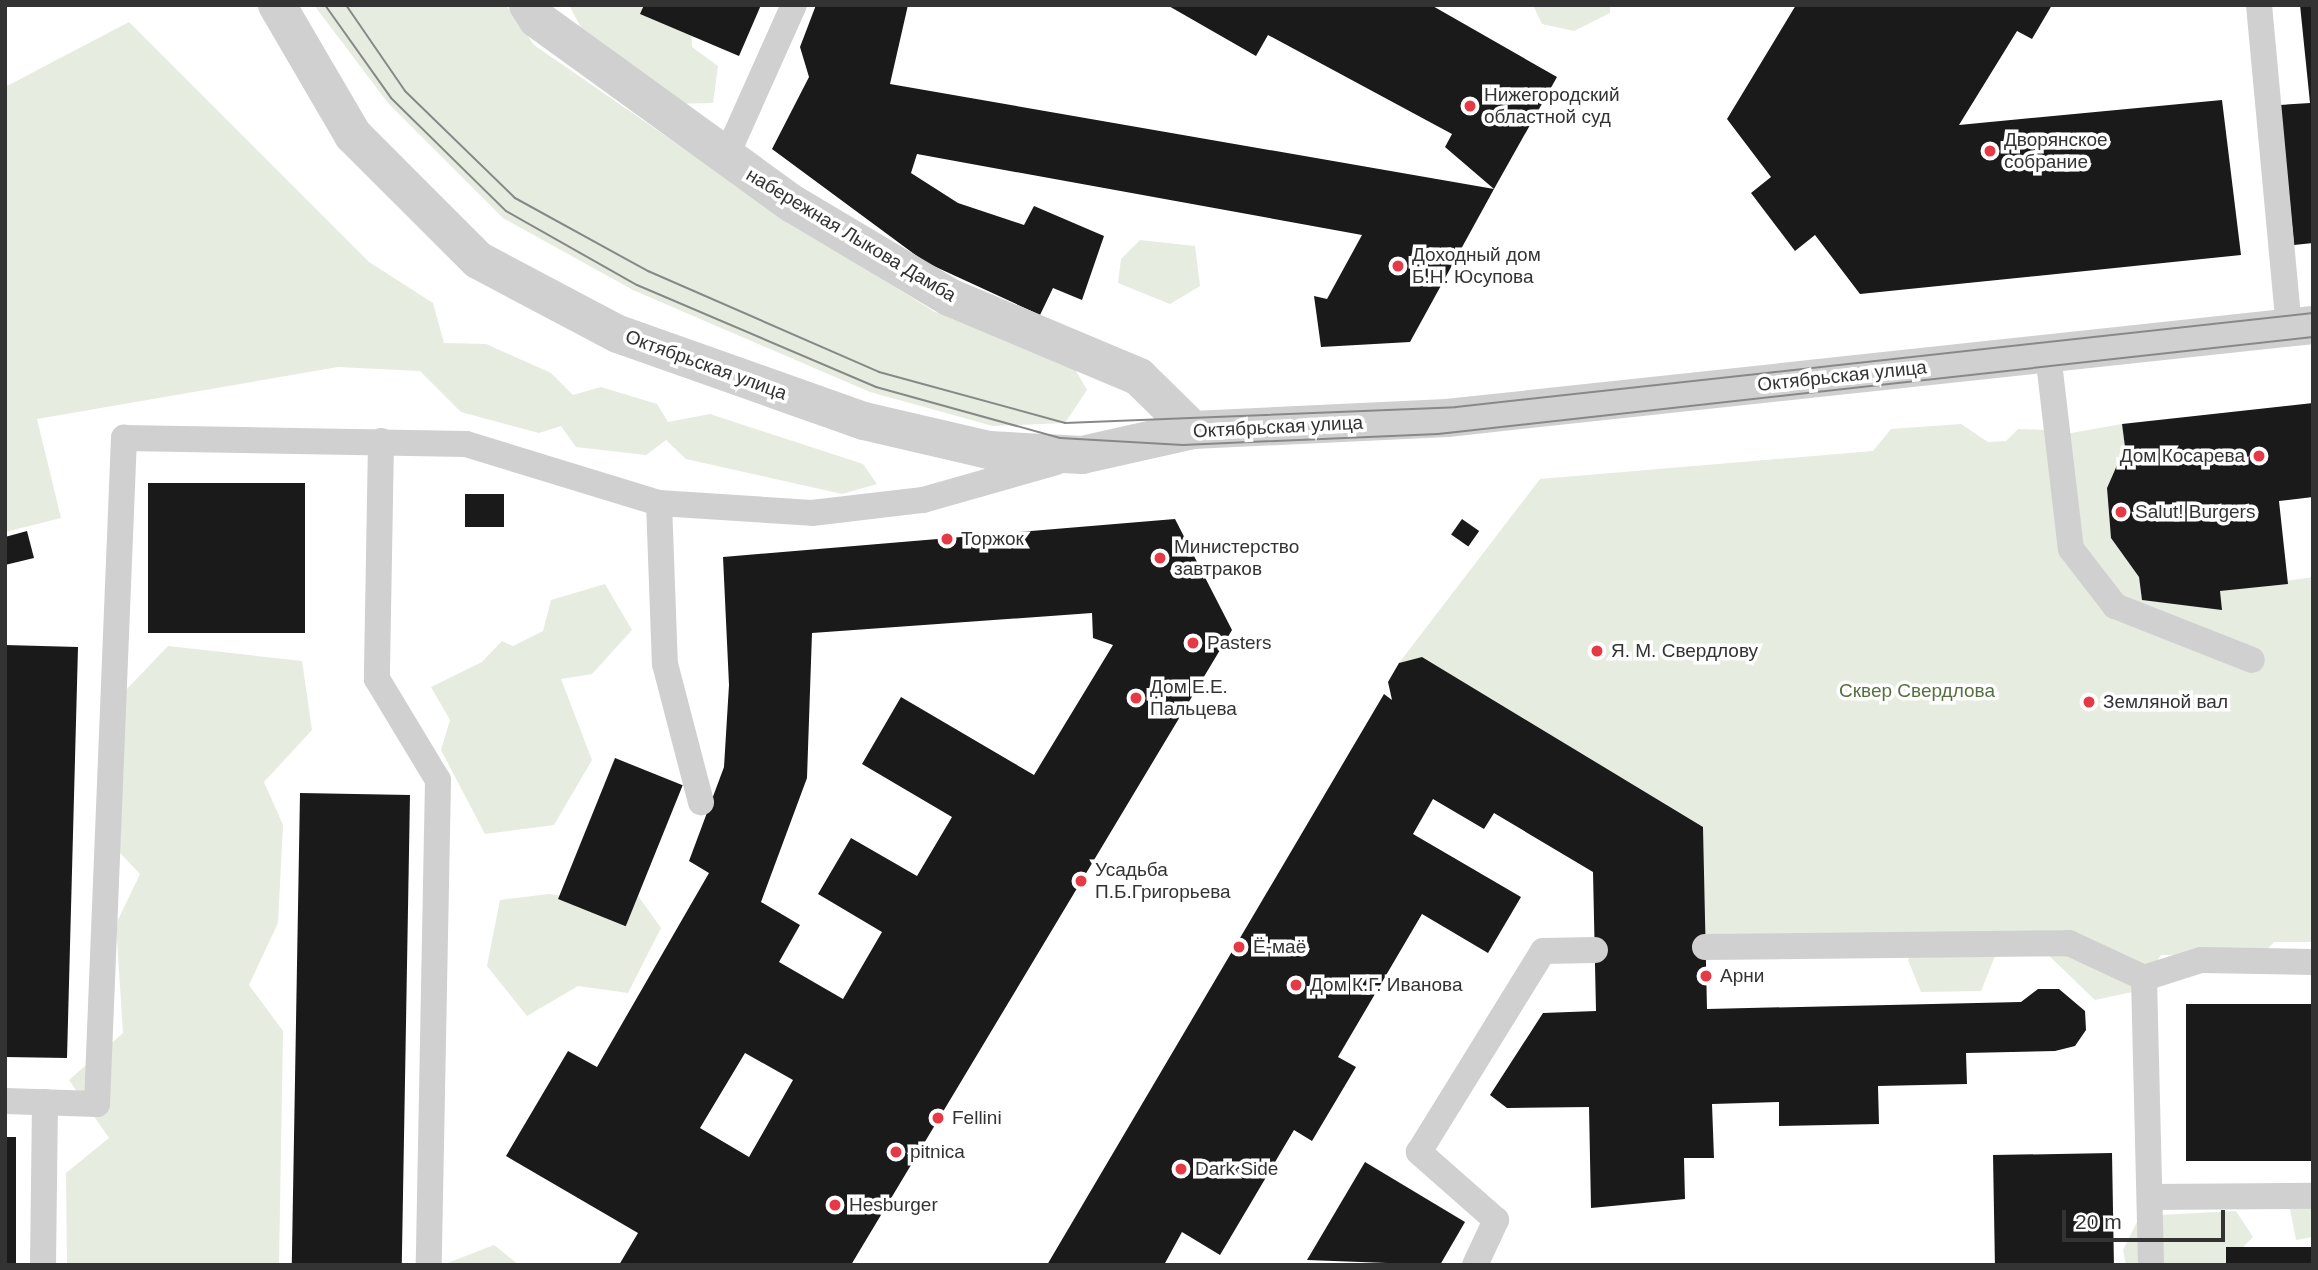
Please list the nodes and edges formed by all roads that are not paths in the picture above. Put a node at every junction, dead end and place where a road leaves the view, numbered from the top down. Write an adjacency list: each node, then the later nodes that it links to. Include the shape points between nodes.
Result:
1 (277, 5): 10 (street, Октябрьская улица, via 353,135 478,260 618,334 864,421 989,450)
2 (528, 5): 5 (street, набережная Лыкова Дамба, via 537,19)
3 (794, 5): 5 (lane)
4 (2259, 5): 6 (lane)
5 (725, 159): 8 (street, набережная Лыкова Дамба, via 949,297 1074,345 1139,377)
6 (2301, 326): 7 (street, Октябрьская улица)
7 (2048, 354): 8 (street, Октябрьская улица, via 1447,418); 12 (lane, via 2071,549 2115,606)
8 (1193, 430): 10 (street, Октябрьская улица)
9 (381, 441): 11 (lane, via 466,444); 19 (lane, via 124,438 97,1104); 23 (lane, via 377,679 438,780)
10 (1082, 455): 11 (lane, via 923,500 849,509 812,513)
11 (659, 503): 13 (lane, via 665,664)
12 (2252, 660)
13 (701, 802)
14 (1705, 947): 17 (lane, via 2069,943)
15 (1595, 950): 24 (lane, via 1543,951 1419,1152 1496,1220)
16 (2313, 962): 17 (lane, via 2201,960)
17 (2144, 978): 21 (lane)
18 (5, 1101): 19 (lane)
19 (45, 1102): 22 (lane)
20 (2313, 1196): 21 (lane)
21 (2150, 1197): 25 (lane)
22 (43, 1265)
23 (429, 1265)
24 (1475, 1265)
25 (2151, 1265)

